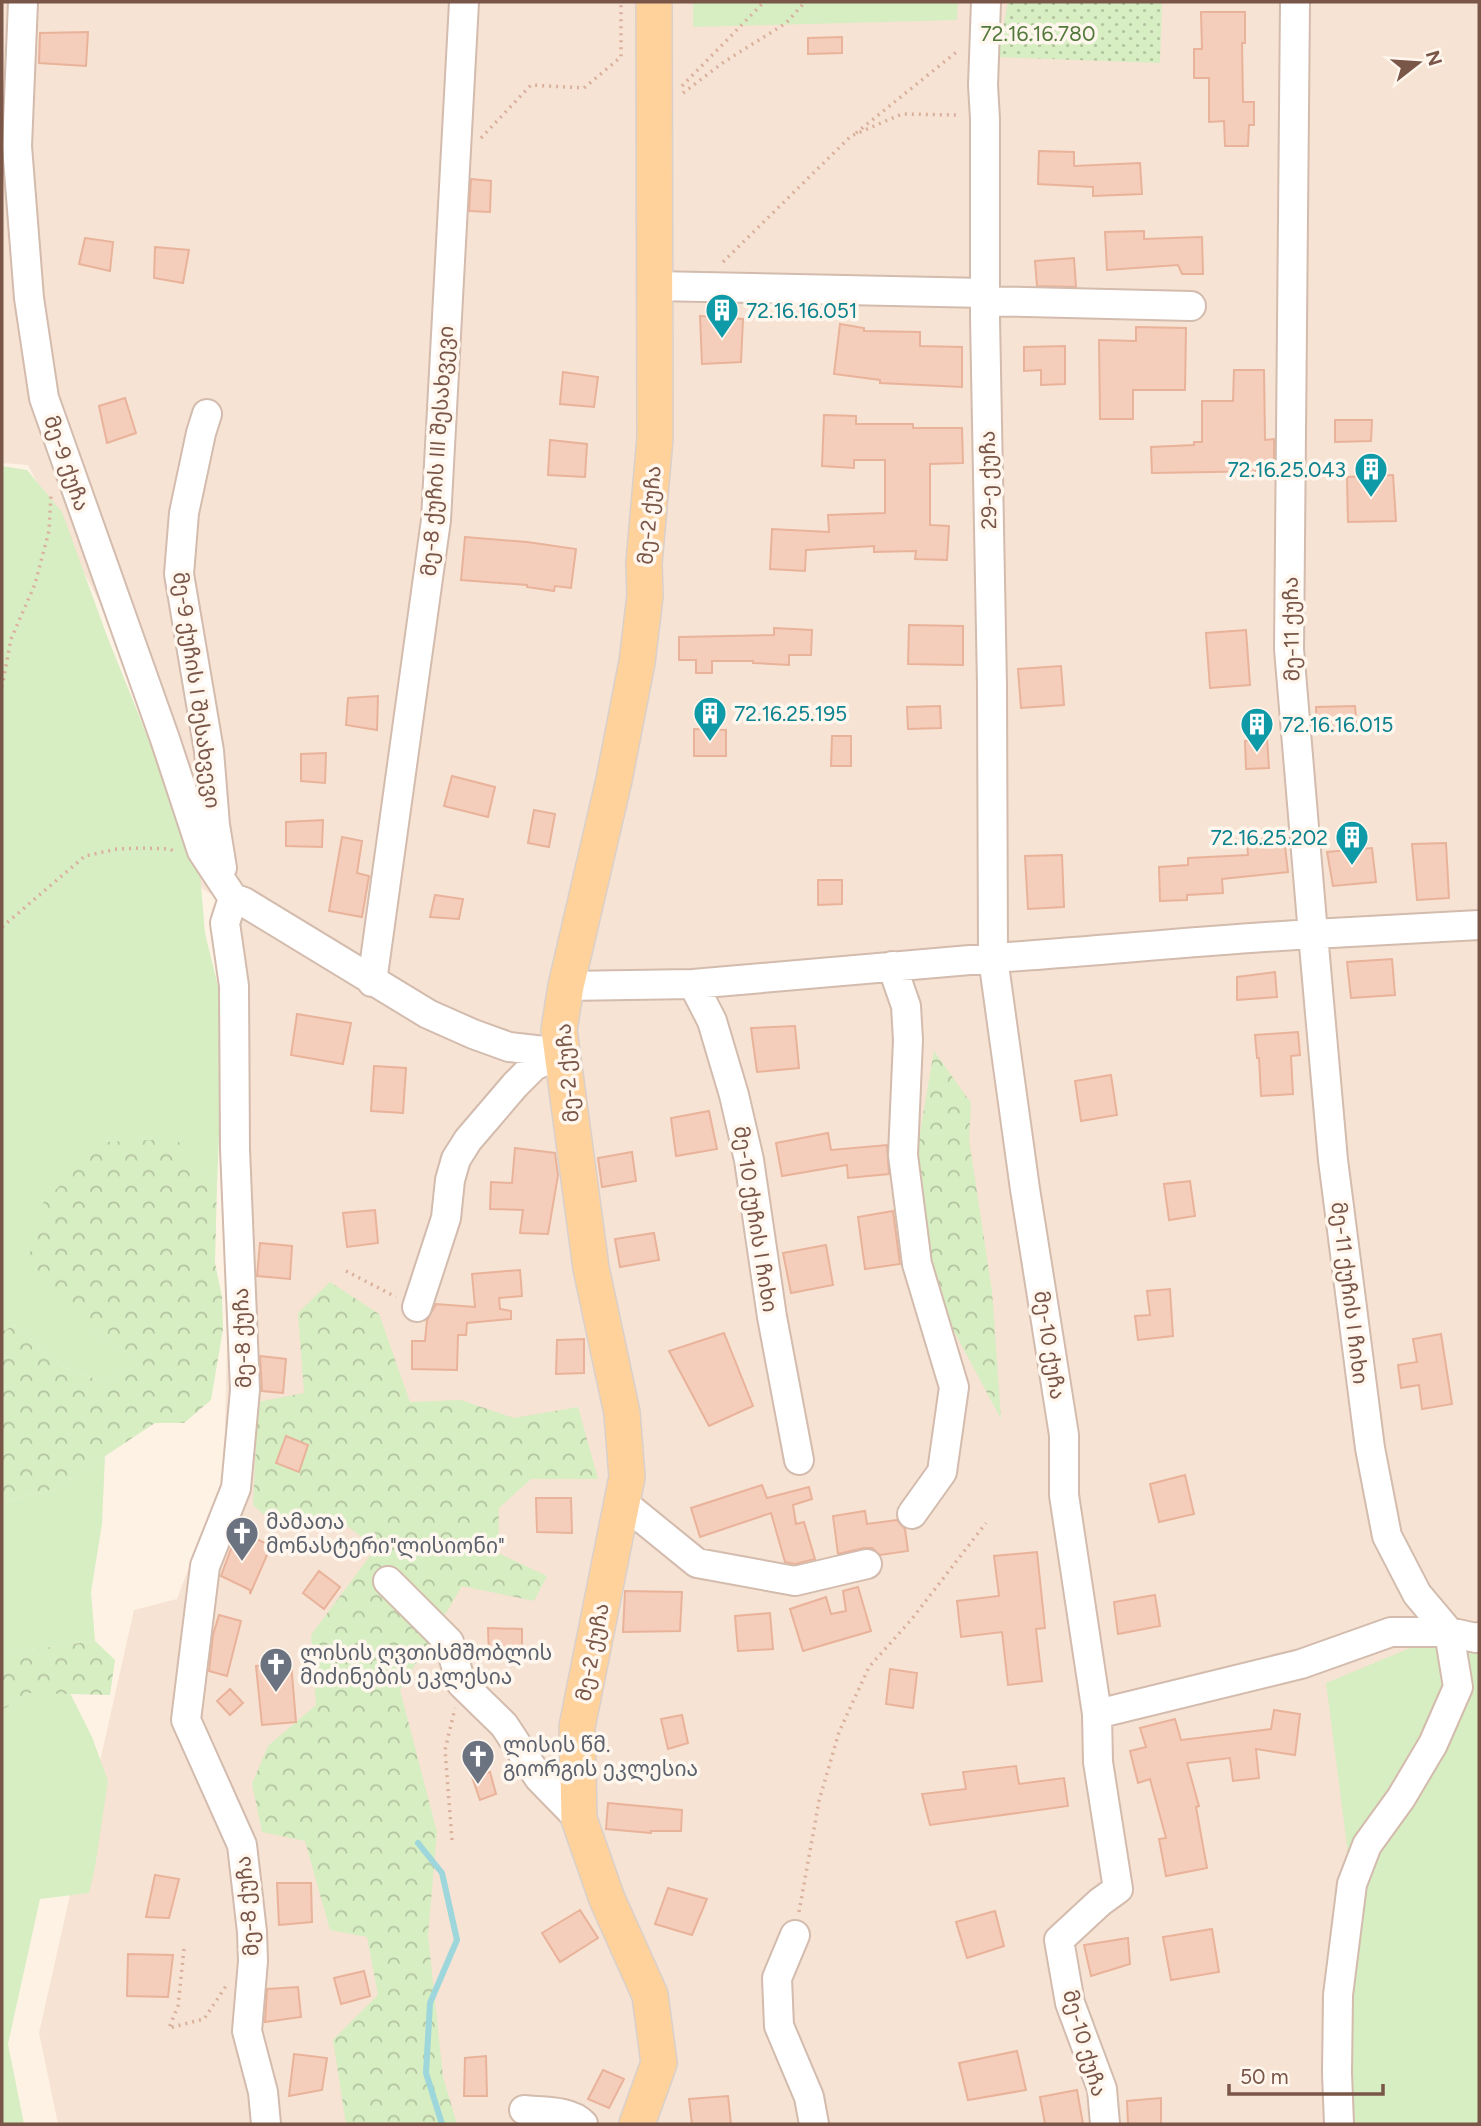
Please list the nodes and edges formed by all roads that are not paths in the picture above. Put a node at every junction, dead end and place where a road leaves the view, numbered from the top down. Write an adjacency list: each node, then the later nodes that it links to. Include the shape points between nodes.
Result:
1 (23, 2): 10 (street, მე-9 ქუჩა, via 17,146 29,298 44,398 202,851)
2 (464, 2): 15 (street, მე-8 ქუჩის III შესახვევი, via 436,520)
3 (654, 2): 6 (main road, მე-2 ქუჩა)
4 (986, 2): 7 (street, 29-ე ქუჩა)
5 (1295, 2): 12 (street, მე-11 ქუჩა, via 1289,649)
6 (654, 286): 7 (street); 17 (main road, მე-2 ქუჩა, via 655,438 637,662)
7 (985, 297): 8 (street); 13 (street, 29-ე ქუჩა)
8 (1191, 306)
9 (207, 414): 10 (street, მე-9 ქუჩის I შესახვევი, via 184,513 179,574 209,751)
10 (225, 885): 15 (street, via 244,902); 31 (street, მე-8 ქუჩა, via 234,986 245,1390 236,1488 205,1566 186,1720 242,1845 253,1961 247,2031)
11 (1479, 925): 12 (street)
12 (1313, 934): 13 (street); 25 (street, მე-11 ქუჩის I ჩიხი, via 1333,1160 1370,1448 1387,1536 1418,1594)
13 (993, 958): 14 (street); 27 (street, მე-10 ქუჩა, via 1064,1435 1064,1495)
14 (892, 965): 16 (street); 22 (street, via 906,1006 903,1155 917,1264 954,1387 942,1472)
15 (372, 982): 18 (street, via 472,1034 509,1047)
16 (693, 984): 17 (street); 20 (street, მე-10 ქუჩის I ჩიხი, via 712,1021 749,1160)
17 (566, 986): 18 (main road, მე-2 ქუჩა, via 559,1030)
18 (562, 1053): 19 (street, via 534,1066 515,1085 456,1160 446,1218); 21 (main road, მე-2 ქუჩა, via 590,1268 622,1413 627,1477)
19 (417, 1307)
20 (799, 1460)
21 (622, 1502): 23 (street, via 697,1563 795,1581); 28 (main road, მე-2 ქუჩა, via 577,1727)
22 (912, 1514)
23 (867, 1564)
24 (388, 1581): 28 (street, via 449,1642 461,1683 504,1725 539,1778)
25 (1449, 1632): 26 (street); 27 (street, via 1391,1632 1301,1664); 36 (street, via 1458,1686 1433,1744 1367,1845 1352,1884 1338,1995)
26 (1479, 1637)
27 (1097, 1714): 35 (street, მე-10 ქუჩა, via 1098,1762 1118,1889 1059,1940 1070,2003 1102,2088)
28 (579, 1819): 33 (main road, მე-2 ქუჩა, via 607,1899 650,1995 659,2063)
29 (795, 1935): 34 (street, via 776,1978 779,2026 809,2097)
30 (524, 2110): 32 (street, via 577,2117)
31 (266, 2124)
32 (583, 2124)
33 (637, 2124)
34 (814, 2124)
35 (1105, 2124)
36 (1339, 2124)

